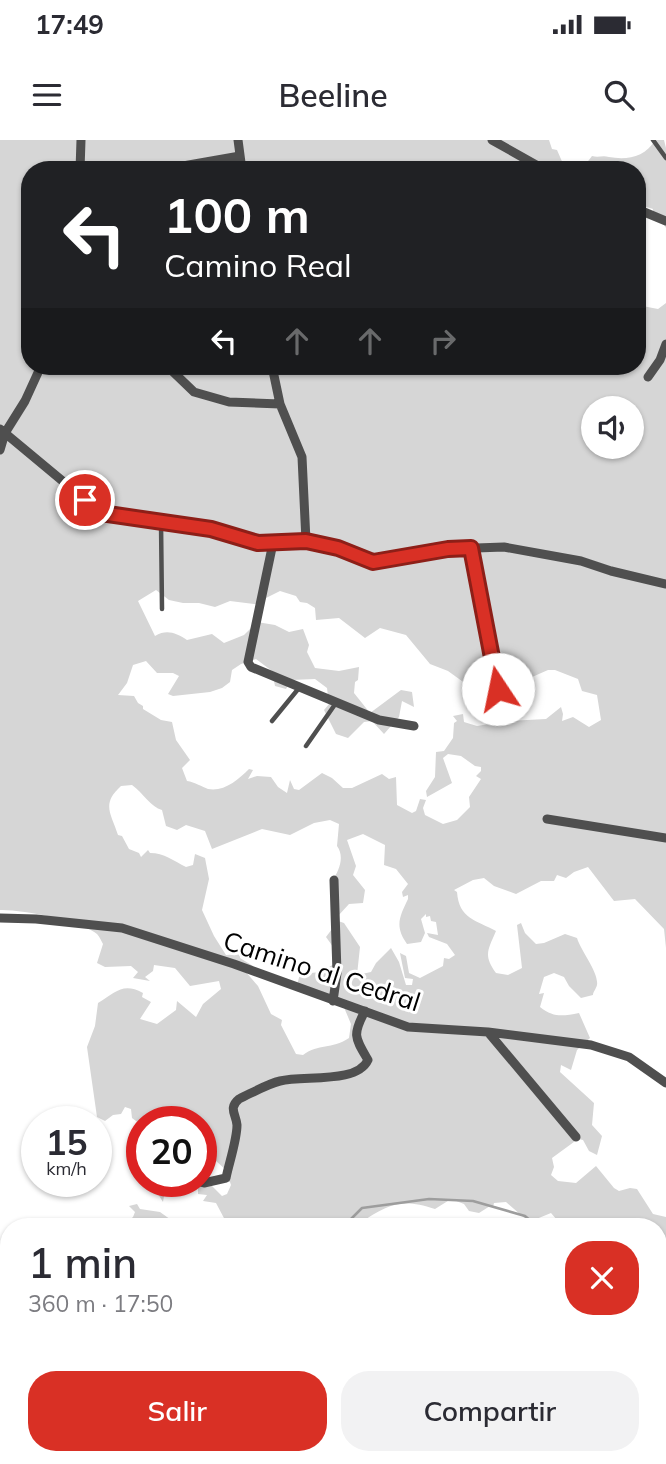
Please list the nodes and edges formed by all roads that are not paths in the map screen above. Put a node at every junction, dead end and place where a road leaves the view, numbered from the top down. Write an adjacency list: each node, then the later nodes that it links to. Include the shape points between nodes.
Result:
1 (82, 140): 7 (street)
2 (238, 140): 5 (street)
3 (492, 140): 10 (street)
4 (653, 140): 6 (lane)
5 (240, 156): 8 (street); 9 (street)
6 (666, 158)
7 (81, 161)
8 (212, 161)
9 (241, 161)
10 (529, 161)
11 (646, 213): 12 (street)
12 (666, 221)
13 (666, 344): 17 (street)
14 (37, 375): 19 (street, via 25,401)
15 (176, 375): 18 (street, via 194,392 229,402)
16 (274, 375): 18 (street)
17 (648, 377)
18 (280, 404): 22 (street, via 302,457)
19 (2, 431): 20 (street); 21 (street, via 101,513)
20 (0, 450)
21 (161, 521): 23 (street); 26 (lane)
22 (306, 541): 23 (street); 24 (street, via 373,562)
23 (273, 543): 27 (street, via 248,662)
24 (471, 548): 25 (street, via 540,552); 28 (lane)
25 (666, 584)
26 (162, 609)
27 (299, 687): 29 (street); 30 (lane)
28 (498, 689)
29 (337, 702): 31 (street, via 379,720); 32 (lane)
30 (272, 721)
31 (414, 726)
32 (306, 746)
33 (547, 819): 34 (street)
34 (666, 838)
35 (334, 880): 37 (street, via 337,974)
36 (0, 918): 37 (street, Camino al Cedral, via 122,928)
37 (333, 1001): 38 (street, Camino al Cedral)
38 (365, 1011): 39 (street, Camino al Cedral, via 408,1027); 42 (street, via 355,1029 368,1060 364,1068 353,1074 279,1081 234,1103 237,1125 226,1178)
39 (488, 1032): 40 (street, Camino al Cedral, via 591,1045 629,1057); 41 (street)
40 (666, 1083)
41 (576, 1138)
42 (217, 1180)

